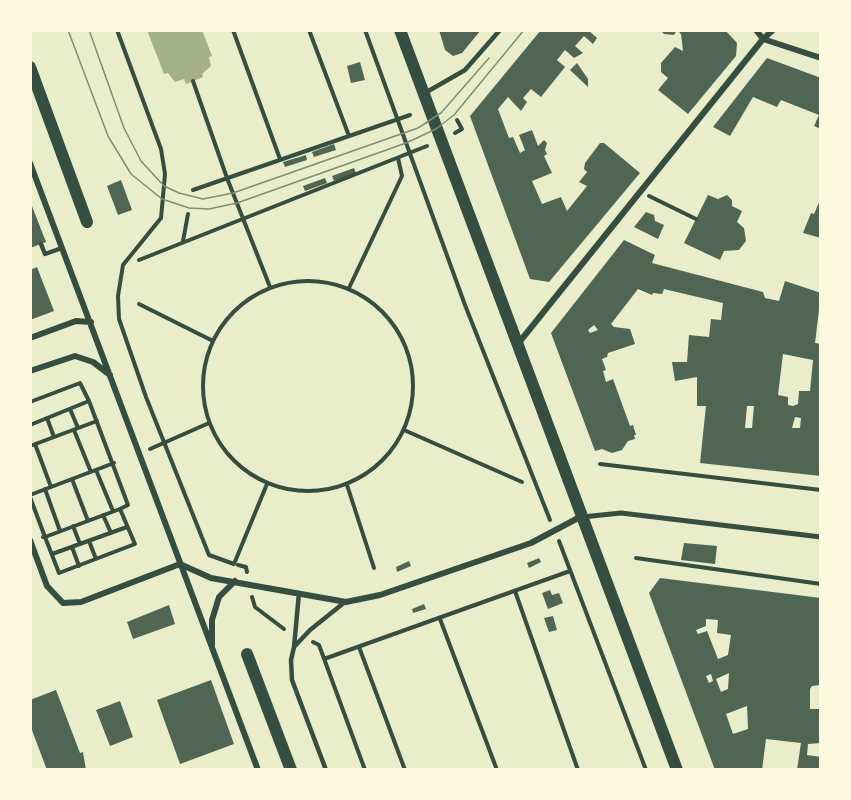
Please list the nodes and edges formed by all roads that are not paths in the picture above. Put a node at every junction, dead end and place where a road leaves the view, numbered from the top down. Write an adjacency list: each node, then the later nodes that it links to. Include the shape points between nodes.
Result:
1 (400, 30): 8 (main road)
2 (500, 30): 8 (lane, via 465,70)
3 (756, 30): 5 (street)
4 (773, 30): 5 (street)
5 (763, 39): 6 (street); 15 (street)
6 (821, 58)
7 (30, 67): 10 (main road)
8 (423, 93): 15 (main road)
9 (30, 163): 12 (street)
10 (87, 222)
11 (41, 244): 12 (lane, via 45,254)
12 (62, 248): 13 (street)
13 (91, 322): 14 (street, via 76,321); 17 (street)
14 (30, 338)
15 (517, 345): 18 (main road)
16 (30, 371): 17 (street, via 75,356 93,362)
17 (110, 375): 21 (street)
18 (580, 517): 19 (street, via 621,513); 24 (street, via 531,543 404,587); 31 (main road)
19 (821, 537)
20 (30, 540): 21 (street, via 47,586 63,603 81,602)
21 (180, 564): 22 (street, via 211,578); 26 (street)
22 (235, 581): 23 (street); 26 (street, via 219,597 212,620)
23 (299, 593): 24 (street); 25 (lane)
24 (346, 602): 25 (lane)
25 (294, 647): 30 (lane, via 292,680)
26 (212, 649): 28 (street)
27 (247, 654): 29 (main road)
28 (258, 770)
29 (291, 770)
30 (326, 770)
31 (677, 770)

